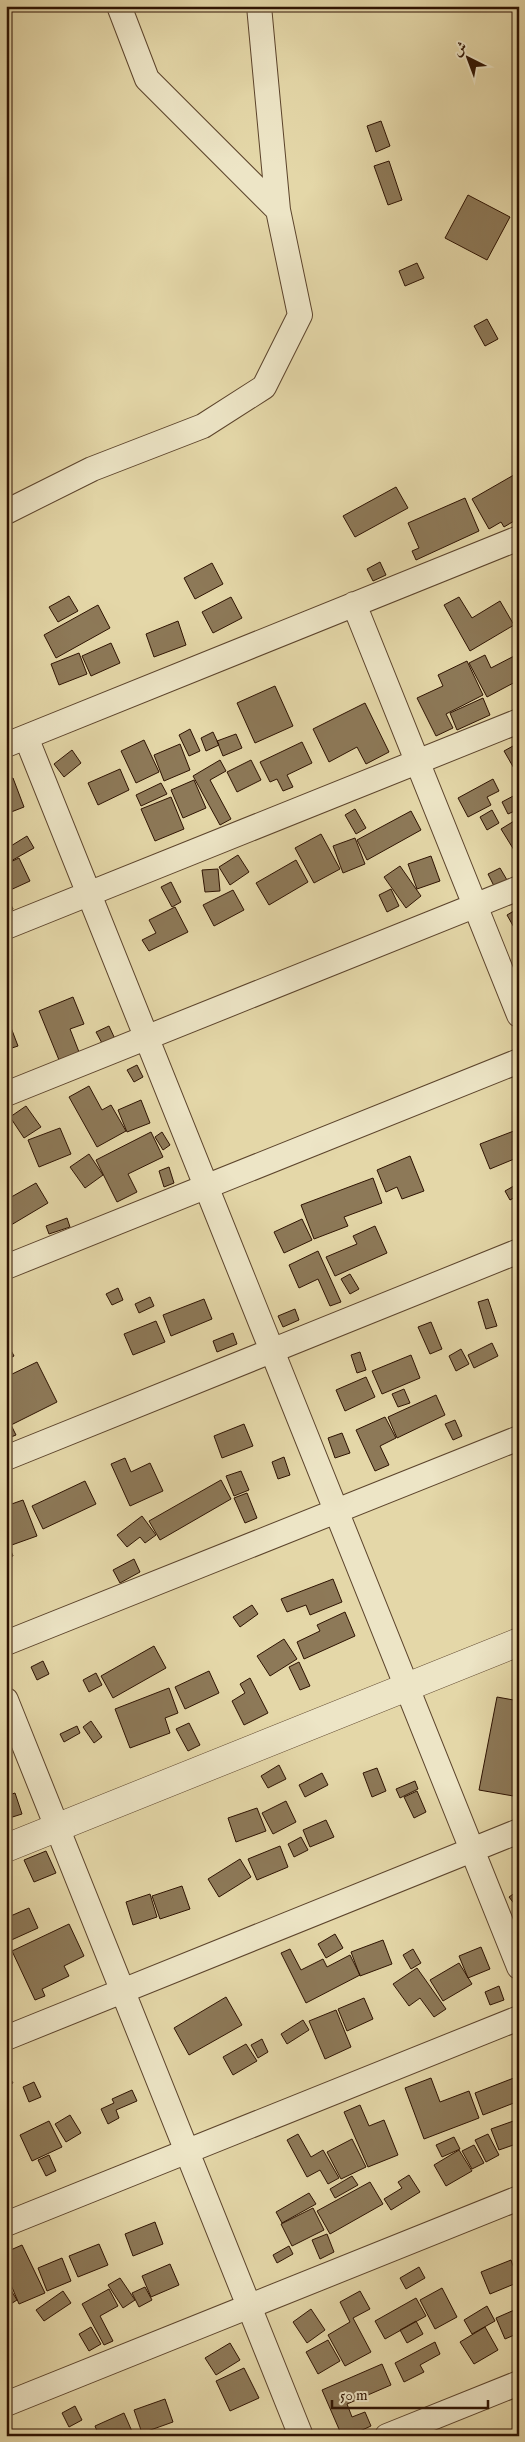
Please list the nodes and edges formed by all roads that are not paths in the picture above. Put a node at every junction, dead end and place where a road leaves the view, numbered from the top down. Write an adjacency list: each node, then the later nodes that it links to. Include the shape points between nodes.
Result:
1 (119, 6): 3 (street, via 147,79)
2 (259, 6): 3 (street)
3 (278, 210): 4 (street, via 300,316 264,387 203,426 92,469)
4 (6, 512)
5 (519, 538): 6 (street)
6 (354, 604): 8 (street); 9 (street)
7 (519, 722): 9 (street)
8 (16, 741): 11 (street)
9 (418, 762): 11 (street); 12 (street)
10 (519, 888): 12 (street)
11 (89, 894): 13 (street); 15 (street)
12 (475, 905): 14 (street); 15 (street)
13 (6, 927)
14 (519, 1015)
15 (146, 1038): 17 (street); 18 (street)
16 (519, 1061): 18 (street)
17 (6, 1094)
18 (206, 1187): 20 (street); 21 (street)
19 (519, 1251): 21 (street)
20 (6, 1267)
21 (272, 1351): 23 (street); 24 (street)
22 (519, 1438): 24 (street)
23 (6, 1458)
24 (336, 1512): 26 (street); 27 (street)
25 (519, 1642): 27 (street)
26 (6, 1644)
27 (406, 1687): 29 (street); 32 (street)
28 (6, 1700): 29 (street)
29 (57, 1828): 31 (street); 34 (street)
30 (519, 1831): 32 (street)
31 (6, 1848)
32 (472, 1850): 33 (street); 34 (street)
33 (519, 1968)
34 (123, 1991): 36 (street); 37 (street)
35 (519, 2018): 37 (street)
36 (6, 2038)
37 (187, 2151): 39 (street); 40 (street)
38 (519, 2198): 40 (street)
39 (6, 2224)
40 (249, 2307): 42 (street); 43 (street)
41 (519, 2383): 44 (street)
42 (6, 2404)
43 (301, 2436)
44 (387, 2436)

